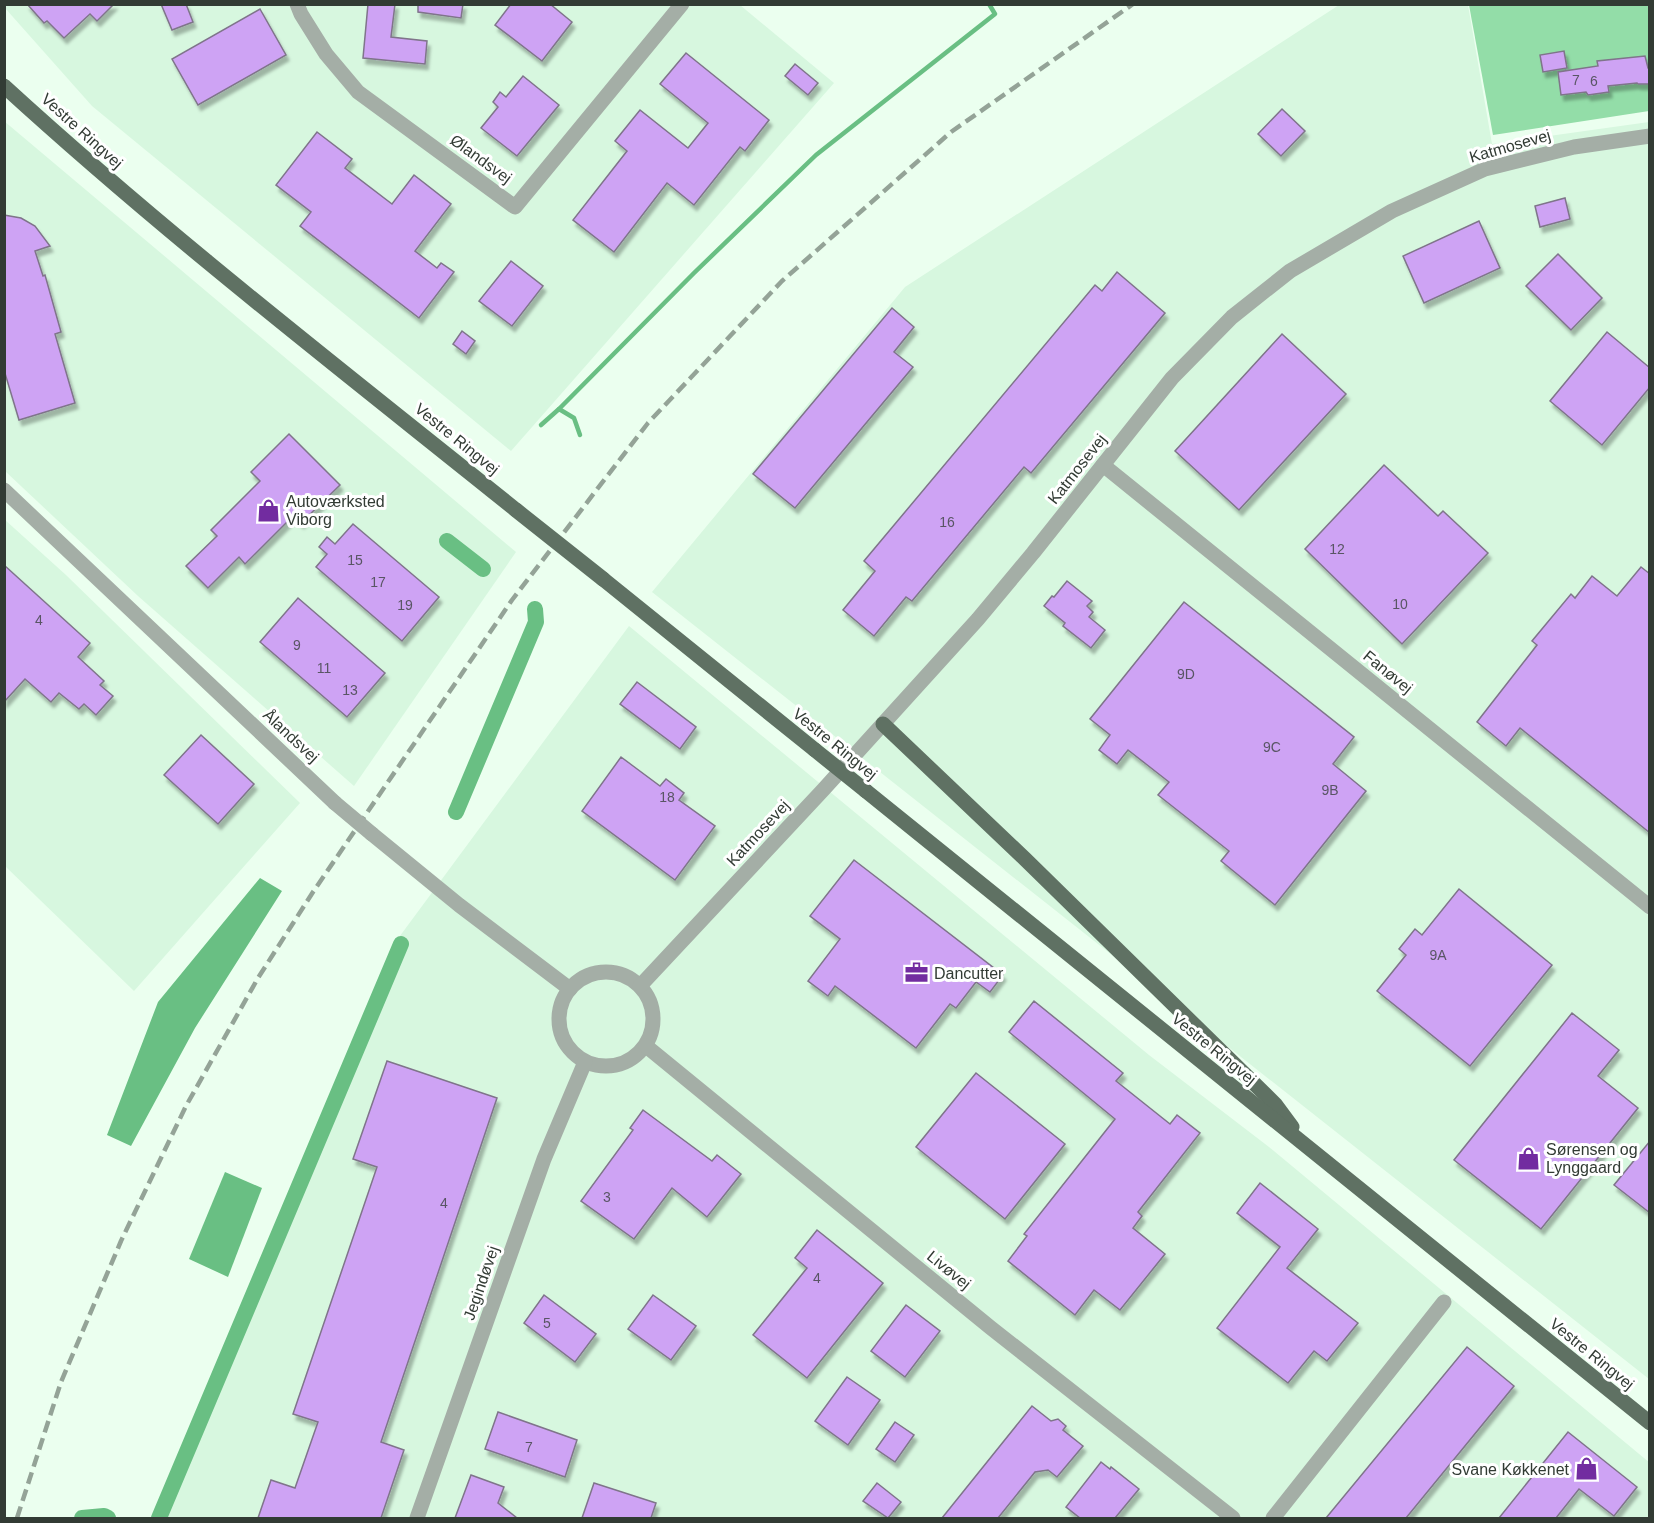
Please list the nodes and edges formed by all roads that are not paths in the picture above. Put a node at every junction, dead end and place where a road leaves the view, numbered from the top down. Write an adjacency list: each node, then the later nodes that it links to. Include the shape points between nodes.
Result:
1 (297, 4): 2 (street, Ølandsvej, via 326,54 358,92 515,207)
2 (682, 4)
3 (4, 86): 13 (main road, Vestre Ringvej, bridge, via 235,285)
4 (1650, 136): 5 (street, Katmosevej, via 1574,147 1485,169 1392,211 1290,271 1232,317 1173,378)
5 (1103, 465): 7 (street, Katmosevej, via 978,619); 8 (street, Fanøvej)
6 (4, 490): 10 (street, Ålandsvej, bridge, via 335,803 459,905)
7 (883, 724): 9 (street, Katmosevej); 13 (main road, via 1275,1104)
8 (1650, 907)
9 (640, 986): 10 (street, via 612,972 582,978); 11 (street, via 654,1015)
10 (570, 989): 12 (street, via 559,1015 560,1029 573,1053)
11 (646, 1046): 12 (street, via 637,1056 612,1067); 17 (street, Livøvej, via 991,1328)
12 (585, 1062): 16 (street, Jegindøvej, via 544,1159)
13 (1304, 1144): 15 (main road, Vestre Ringvej)
14 (1444, 1302): 18 (street)
15 (1650, 1423)
16 (417, 1518)
17 (1233, 1518)
18 (1273, 1518)

